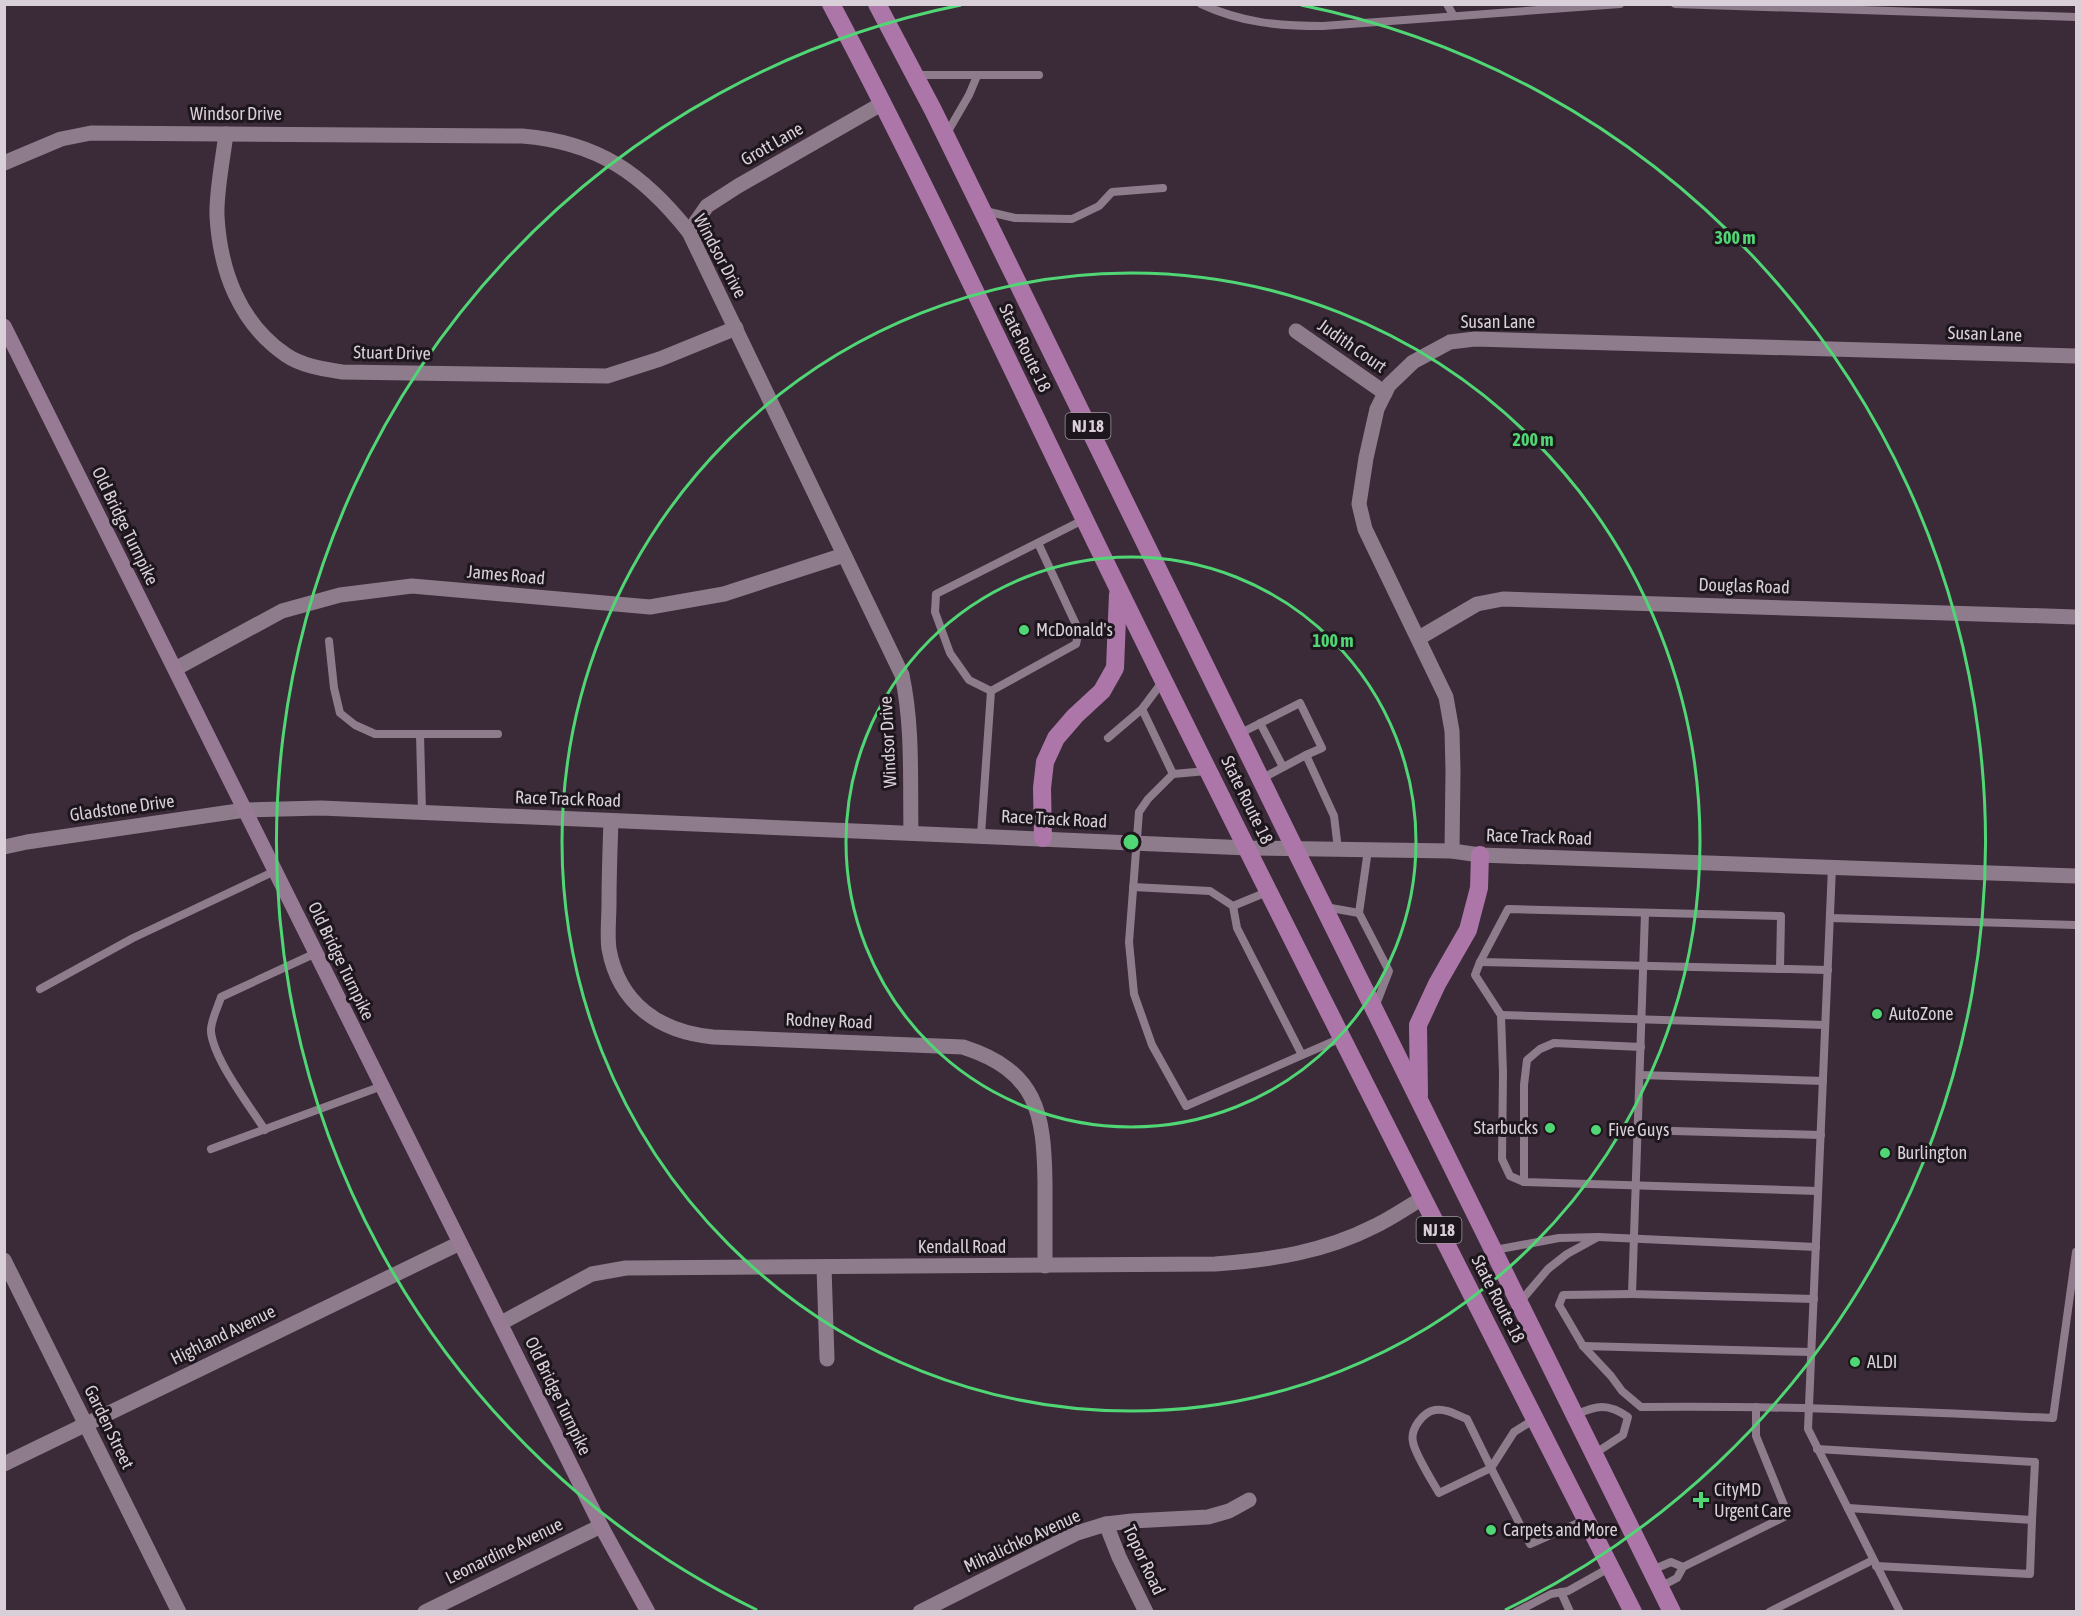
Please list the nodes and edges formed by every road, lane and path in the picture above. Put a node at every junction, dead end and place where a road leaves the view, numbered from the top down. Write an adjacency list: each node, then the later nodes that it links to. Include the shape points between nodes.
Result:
1 (831, 4): 14 (highway, State Route 18 / NJ 18)
2 (877, 4): 11 (highway, State Route 18 / NJ 18)
3 (1201, 4): 9 (lane, via 1251,21 1285,26)
4 (1447, 4): 9 (lane)
5 (1620, 4): 9 (lane)
6 (1675, 4): 8 (lane)
7 (1925, 4): 8 (lane)
8 (1929, 13): 10 (lane)
9 (1453, 15)
10 (2076, 17)
11 (914, 75): 13 (lane); 16 (highway, State Route 18 / NJ 18)
12 (1039, 75): 13 (lane)
13 (977, 76): 16 (lane)
14 (883, 103): 20 (street, Grott Lane, via 707,206); 26 (highway, State Route 18 / NJ 18)
15 (226, 134): 17 (street, Windsor Drive, via 91,133 61,139); 20 (street, Windsor Drive, via 522,136 561,141 602,156 640,179); 22 (street, Stuart Drive, via 217,214 222,261 233,293 268,340 287,356 314,367 342,372 607,376)
16 (945, 135): 19 (highway, State Route 18 / NJ 18)
17 (4, 163)
18 (1162, 188): 19 (lane, via 1112,192 1099,206 1072,219 1015,218)
19 (982, 211): 40 (highway, State Route 18 / NJ 18)
20 (690, 232): 22 (street, Windsor Drive)
21 (4, 326): 33 (street, Old Bridge Turnpike)
22 (736, 328): 28 (street, Windsor Drive)
23 (1296, 331): 25 (street, Judith Court)
24 (2076, 356): 25 (street, Susan Lane, via 1474,339 1450,342 1413,362)
25 (1385, 393): 31 (street, Susan Lane, via 1365,458 1359,504 1365,529)
26 (1085, 519): 27 (lane); 29 (highway, State Route 18 / NJ 18)
27 (1038, 543): 35 (lane, via 1079,631 1076,645); 35 (lane, via 936,594 935,612 950,653 969,680)
28 (844, 555): 33 (street, James Road, via 724,594 650,607 412,586 340,595 282,611); 50 (street, Windsor Drive, via 902,675 910,726)
29 (1119, 590): 34 (highway, State Route 18 / NJ 18); 52 (highway, via 1115,668 1102,692 1056,738 1045,762)
30 (2076, 617): 31 (street, Douglas Road, via 1503,599 1477,604)
31 (1419, 638): 59 (street, Susan Lane, via 1446,697 1452,732)
32 (329, 641): 38 (lane, via 340,714 375,734)
33 (175, 669): 47 (street, Old Bridge Turnpike)
34 (1164, 680): 36 (lane); 44 (highway, State Route 18 / NJ 18)
35 (991, 691): 51 (lane)
36 (1142, 709): 41 (lane); 45 (lane)
37 (1260, 723): 40 (lane); 42 (lane, via 1300,703 1322,748); 43 (lane)
38 (420, 734): 39 (lane); 48 (lane)
39 (498, 734)
40 (1239, 734): 46 (highway, State Route 18 / NJ 18)
41 (1108, 738)
42 (1306, 755): 43 (lane); 57 (lane, via 1334,816)
43 (1284, 767): 46 (lane)
44 (1209, 771): 45 (lane); 55 (highway, State Route 18 / NJ 18)
45 (1173, 774): 53 (lane, via 1139,812)
46 (1261, 779): 56 (highway, State Route 18 / NJ 18)
47 (245, 810): 48 (street, Race Track Road); 54 (street, Gladstone Drive); 62 (street, Old Bridge Turnpike)
48 (422, 812): 49 (street, Race Track Road)
49 (611, 821): 50 (street, Race Track Road); 104 (street, Rodney Road, via 609,948 624,988 654,1019 673,1029 712,1037 963,1047 1002,1064 1018,1078 1040,1119 1044,1148)
50 (911, 833): 51 (street, Race Track Road)
51 (981, 835): 52 (street, Race Track Road)
52 (1042, 838): 53 (street, Race Track Road)
53 (1135, 842): 55 (street, Race Track Road); 64 (lane)
54 (4, 848)
55 (1248, 848): 56 (street, Race Track Road); 65 (highway, State Route 18 / NJ 18)
56 (1295, 849): 57 (street, Race Track Road); 67 (highway, State Route 18 / NJ 18)
57 (1338, 849): 58 (street, Race Track Road)
58 (1368, 850): 59 (street, Race Track Road); 69 (lane)
59 (1452, 851): 60 (street, Race Track Road)
60 (1480, 855): 61 (street, Race Track Road); 88 (highway, via 1479,888 1468,930 1418,1025)
61 (1832, 867): 63 (street, Race Track Road); 70 (lane)
62 (275, 871): 72 (street, Old Bridge Turnpike); 77 (lane, via 133,938)
63 (2076, 876)
64 (1133, 887): 66 (lane, via 1210,891); 84 (lane, via 1129,942 1134,994 1152,1045 1186,1106)
65 (1269, 892): 66 (lane); 82 (highway, State Route 18 / NJ 18)
66 (1233, 906): 84 (lane, via 1237,928)
67 (1324, 907): 69 (lane); 78 (highway, State Route 18 / NJ 18)
68 (1646, 912): 73 (lane, via 1508,909); 74 (lane); 75 (lane, via 1781,916)
69 (1359, 913): 78 (lane, via 1389,971)
70 (1830, 918): 71 (lane); 76 (lane)
71 (2076, 925)
72 (316, 953): 87 (street, Old Bridge Turnpike); 89 (lane, via 221,996 211,1030 214,1046)
73 (1480, 962): 74 (lane); 79 (lane, via 1475,975)
74 (1644, 966): 75 (lane); 80 (lane)
75 (1780, 969): 76 (lane)
76 (1828, 970): 81 (lane)
77 (40, 989)
78 (1374, 1008): 88 (highway, State Route 18 / NJ 18)
79 (1501, 1015): 80 (lane); 93 (lane, via 1502,1159 1510,1176)
80 (1642, 1020): 81 (lane); 83 (lane)
81 (1826, 1025): 86 (lane)
82 (1343, 1037): 84 (lane); 96 (highway, State Route 18 / NJ 18)
83 (1641, 1047): 85 (lane); 93 (lane, via 1554,1043 1527,1060)
84 (1302, 1055)
85 (1640, 1075): 86 (lane); 90 (lane)
86 (1823, 1081): 91 (lane)
87 (382, 1086): 89 (lane); 99 (street, Old Bridge Turnpike)
88 (1419, 1100): 101 (highway, State Route 18 / NJ 18)
89 (265, 1130): 92 (lane)
90 (1638, 1130): 91 (lane); 94 (lane)
91 (1821, 1135): 95 (lane)
92 (212, 1149)
93 (1524, 1182): 94 (lane)
94 (1635, 1185): 95 (lane); 98 (lane)
95 (1818, 1191): 100 (lane)
96 (1423, 1198): 104 (street, Kendall Road, via 1376,1226 1340,1241 1265,1260); 118 (highway, State Route 18 / NJ 18)
97 (1598, 1237): 98 (lane); 101 (lane, via 1559,1238); 108 (lane, via 1548,1269)
98 (1633, 1237): 100 (lane); 106 (lane)
99 (460, 1243): 109 (street, Old Bridge Turnpike); 119 (street, Highland Avenue)
100 (1816, 1246): 107 (lane)
101 (1494, 1251): 108 (highway, State Route 18 / NJ 18)
102 (2076, 1252): 115 (lane, via 2053,1418)
103 (4, 1260): 119 (street, Garden Street)
104 (1045, 1266): 105 (street, Kendall Road)
105 (824, 1267): 109 (street, Kendall Road, via 627,1268 592,1274); 112 (street)
106 (1632, 1294): 107 (lane); 110 (lane, via 1563,1295 1559,1305)
107 (1814, 1299): 111 (lane)
108 (1519, 1304): 116 (highway, State Route 18 / NJ 18)
109 (501, 1323): 129 (street, Old Bridge Turnpike)
110 (1583, 1346): 111 (lane); 113 (lane)
111 (1811, 1352): 115 (lane)
112 (827, 1359)
113 (1641, 1407): 114 (lane); 117 (lane)
114 (1756, 1407): 115 (lane); 132 (lane, via 1756,1436 1788,1515)
115 (1809, 1408): 120 (lane, via 1808,1429)
116 (1575, 1415): 117 (lane, via 1595,1406 1616,1408); 121 (highway, State Route 18 / NJ 18)
117 (1628, 1417): 121 (lane, via 1623,1436)
118 (1535, 1419): 123 (lane, via 1514,1432); 126 (highway, State Route 18 / NJ 18)
119 (86, 1424): 122 (street, Highland Avenue); 136 (street, Garden Street)
120 (1818, 1449): 125 (lane); 127 (lane, via 2035,1462)
121 (1594, 1454): 133 (highway, State Route 18 / NJ 18)
122 (4, 1464)
123 (1491, 1468): 123 (lane, via 1439,1493 1412,1441 1415,1426 1434,1410 1447,1410 1467,1419); 126 (lane, via 1530,1544)
124 (1249, 1500): 128 (street, Mihalichko Avenue, via 1208,1517)
125 (1848, 1508): 127 (lane); 130 (lane)
126 (1586, 1520): 131 (highway, State Route 18 / NJ 18)
127 (2031, 1520): 130 (lane, via 2030,1574)
128 (1106, 1524): 139 (street, Mihalichko Avenue, via 1077,1533); 140 (street, Topor Road)
129 (601, 1526): 137 (street, Leonardine Avenue); 138 (street, Old Bridge Turnpike)
130 (1875, 1563): 145 (lane); 146 (lane)
131 (1610, 1567): 135 (lane); 143 (highway, State Route 18 / NJ 18)
132 (1683, 1567): 133 (lane, via 1671,1562); 134 (lane, via 1677,1578)
133 (1652, 1570): 134 (highway, State Route 18 / NJ 18)
134 (1660, 1587): 144 (highway, State Route 18 / NJ 18)
135 (1561, 1592): 141 (lane); 142 (lane)
136 (179, 1611)
137 (425, 1611)
138 (648, 1611)
139 (920, 1611)
140 (1146, 1611)
141 (1516, 1611)
142 (1570, 1611)
143 (1633, 1611)
144 (1672, 1611)
145 (1769, 1611)
146 (1900, 1611)

